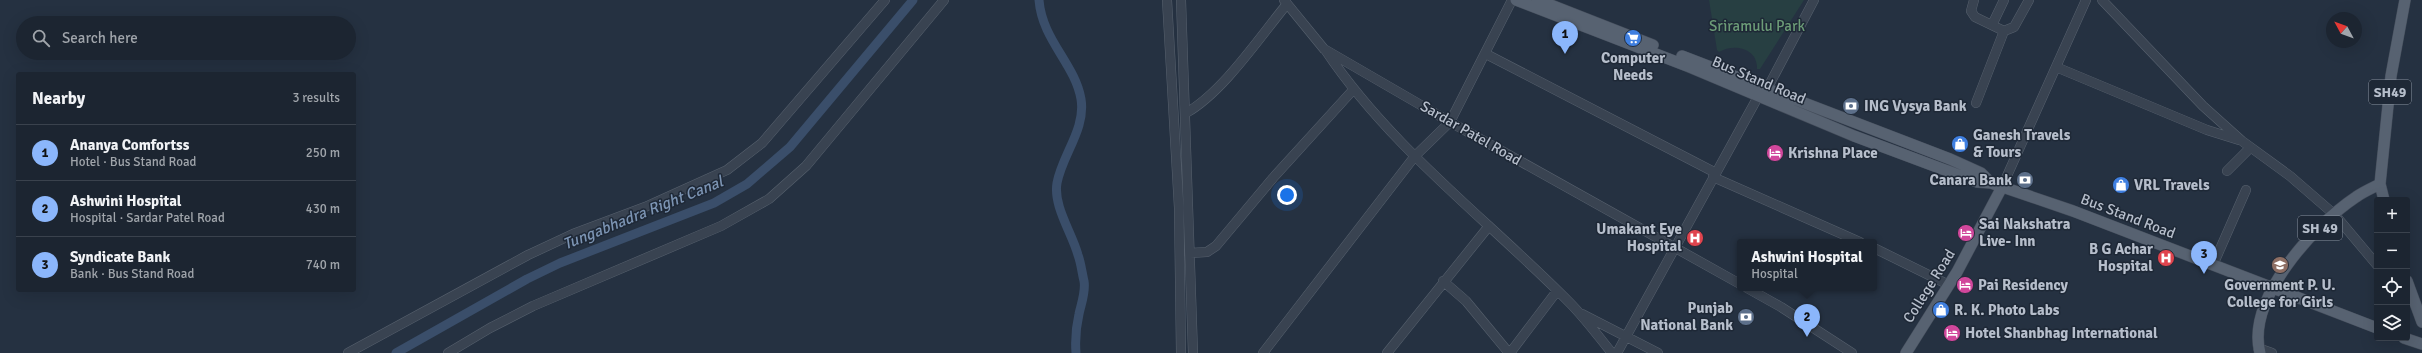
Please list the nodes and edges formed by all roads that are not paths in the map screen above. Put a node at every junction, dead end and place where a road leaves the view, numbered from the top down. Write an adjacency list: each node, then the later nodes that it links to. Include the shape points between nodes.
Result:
1 (885, 0): 59 (street, via 762,142 727,170 528,255)
2 (944, 0): 60 (street, via 806,166 769,199 721,226 533,306)
3 (1167, 0): 61 (street, via 1179,208)
4 (1181, 0): 24 (street)
5 (1512, 0): 19 (street)
6 (1516, 0): 22 (main road, Bus Stand Road)
7 (1538, 0): 22 (main road, Bus Stand Road)
8 (1814, 0): 22 (street)
9 (1974, 0): 16 (street, via 1971,11 1973,15)
10 (2004, 0): 16 (street)
11 (2028, 0): 17 (street, via 2014,27)
12 (2086, 0): 20 (street)
13 (2102, 0): 25 (street)
14 (2405, 0): 33 (main road, SH49, via 2392,76)
15 (1285, 2): 18 (street, Sardar Patel Road); 24 (street, via 1217,88 1202,104)
16 (1992, 25): 17 (street)
17 (2004, 31): 23 (street)
18 (1324, 48): 21 (street); 26 (street, Sardar Patel Road)
19 (1486, 54): 26 (street); 32 (street)
20 (2056, 67): 27 (street); 34 (street)
21 (1353, 90): 30 (street); 42 (street, via 1273,178 1216,246 1207,252)
22 (1763, 92): 32 (street); 34 (main road, Bus Stand Road, via 1950,159 1981,173 1991,183)
23 (1976, 104)
24 (1186, 113): 42 (street)
25 (2220, 120): 27 (street); 28 (street)
26 (1450, 122): 30 (street); 40 (street, Sardar Patel Road)
27 (2207, 130): 28 (street)
28 (2242, 141): 29 (street)
29 (2250, 148): 31 (street); 37 (street, via 2290,176)
30 (1415, 156): 38 (street); 63 (street)
31 (2227, 171)
32 (1714, 175): 39 (street); 40 (street)
33 (2380, 184): 36 (main road); 37 (main road, SH 49, via 2356,197)
34 (2002, 187): 44 (main road, Bus Stand Road, via 2073,211); 47 (main road, College Road)
35 (2246, 190): 44 (street)
36 (2383, 197)
37 (2335, 215): 43 (street); 48 (main road, SH 49, via 2315,232)
38 (1489, 226): 45 (street); 49 (street)
39 (1853, 239)
40 (1674, 248): 46 (street, Sardar Patel Road); 55 (street)
41 (1877, 249): 47 (street)
42 (1190, 253): 62 (street)
43 (2374, 261)
44 (2213, 265): 48 (main road, Bus Stand Road)
45 (1444, 281): 64 (street); 65 (street, via 1466,301)
46 (1737, 282)
47 (1949, 285): 70 (main road, College Road)
48 (2272, 287): 54 (main road, Bus Stand Road); 58 (main road, via 2256,333)
49 (1557, 290): 52 (street); 65 (street)
50 (1752, 291): 69 (street)
51 (2410, 291): 53 (main road)
52 (1578, 312): 55 (street); 66 (street)
53 (2422, 322)
54 (2374, 327)
55 (1626, 336): 67 (street); 68 (street)
56 (2410, 340): 57 (main road)
57 (2422, 344)
58 (2259, 351): 71 (street)
59 (348, 353)
60 (448, 353)
61 (1181, 353)
62 (1193, 353)
63 (1263, 353)
64 (1387, 353)
65 (1509, 353)
66 (1612, 353)
67 (1617, 353)
68 (1658, 353)
69 (1852, 353)
70 (1906, 353)
71 (2272, 353)

